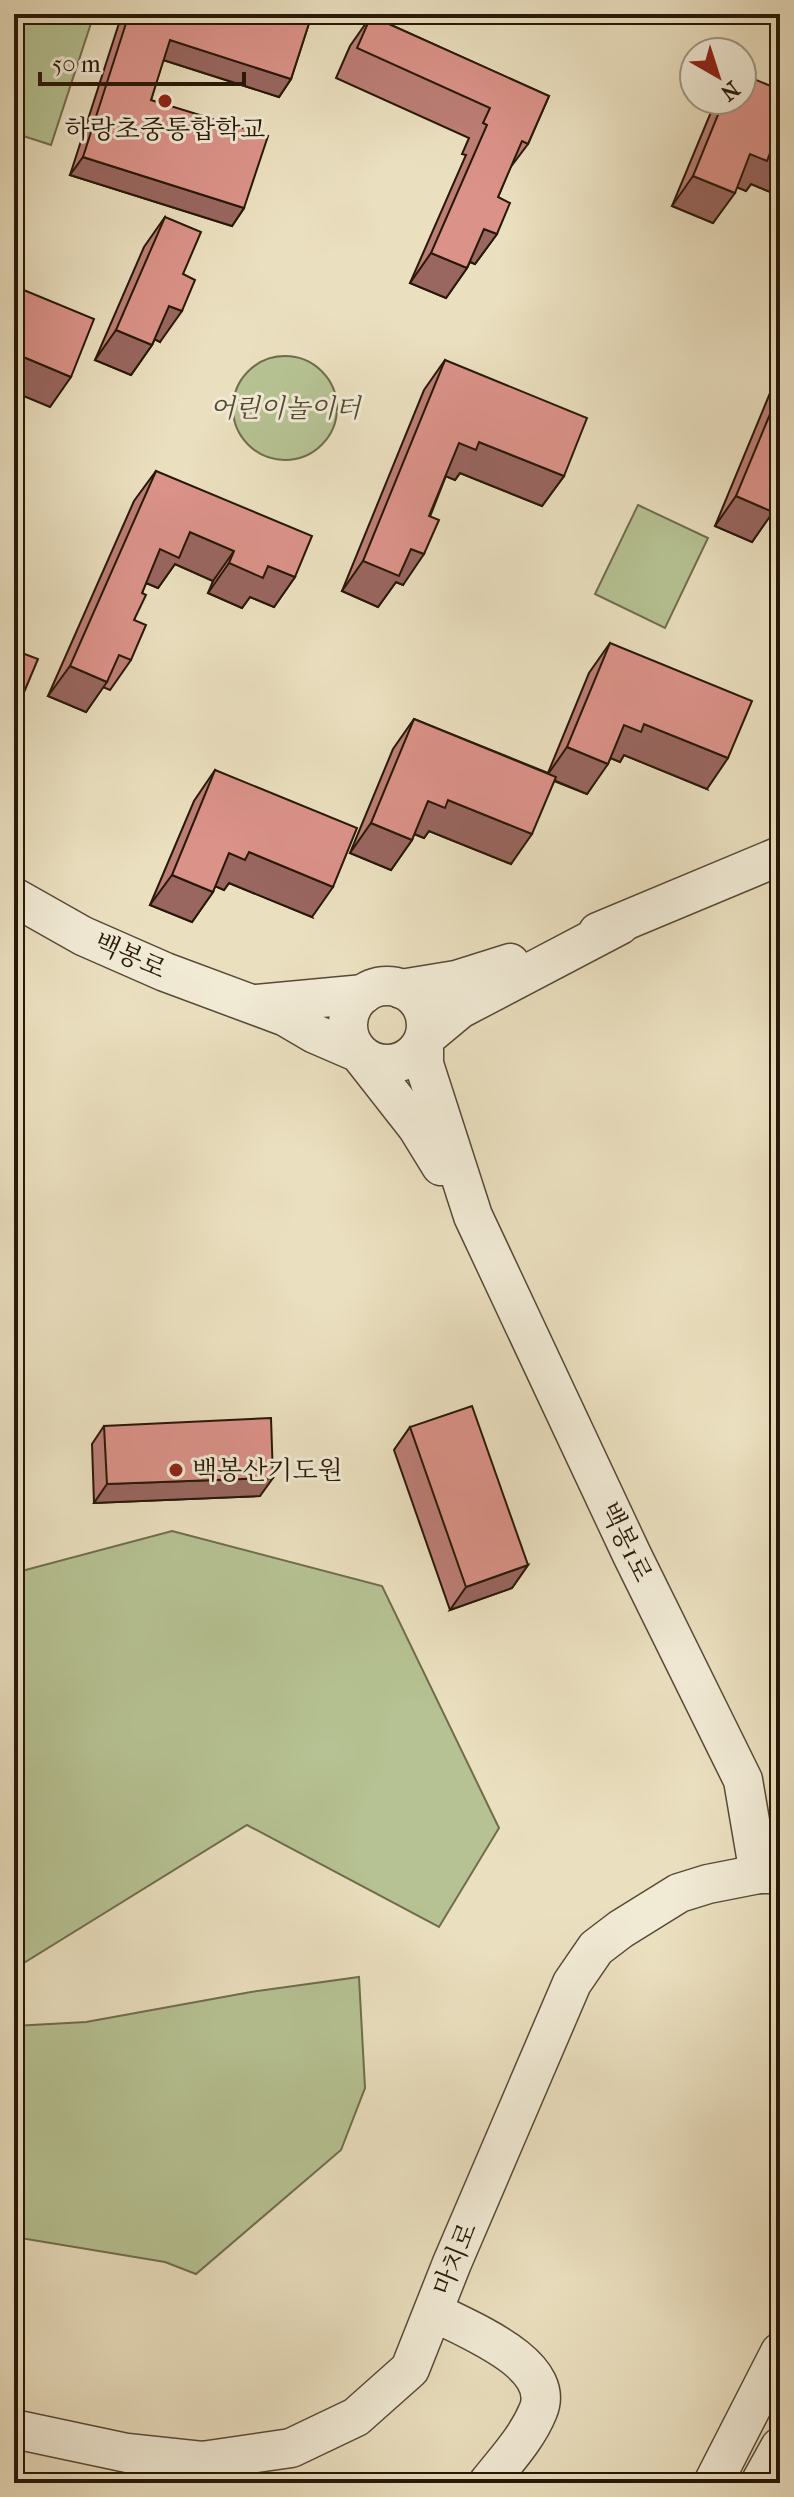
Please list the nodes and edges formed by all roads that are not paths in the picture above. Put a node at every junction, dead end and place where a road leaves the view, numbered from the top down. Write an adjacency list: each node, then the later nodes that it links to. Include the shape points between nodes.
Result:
1 (780, 856): 3 (street, 백봉로)
2 (14, 897): 5 (street, 백봉로, via 83,936)
3 (620, 925): 4 (street, 백봉로, via 456,980); 6 (street, 백봉로, via 460,1009)
4 (382, 991): 5 (street, 백봉로); 6 (street, via 420,1004); 7 (street, via 355,1003 349,1015 351,1041)
5 (251, 1005): 7 (street, 백봉로)
6 (424, 1039): 7 (street, via 409,1058 396,1063 383,1064); 8 (street, 백봉1로, via 427,1079)
7 (359, 1053): 8 (street, 백봉1로, via 417,1127)
8 (473, 1216): 9 (street, 백봉1로, via 743,1780)
9 (770, 1874): 10 (street, 마치로, via 679,1893 596,1948 572,1983)
10 (434, 2312): 12 (street, 마치로, via 410,2369 356,2417 291,2448 202,2461 127,2453); 14 (street, via 517,2357 538,2379 540,2408)
11 (780, 2352): 15 (street)
12 (14, 2429)
13 (780, 2447): 16 (street)
14 (488, 2483)
15 (713, 2483)
16 (760, 2483)

